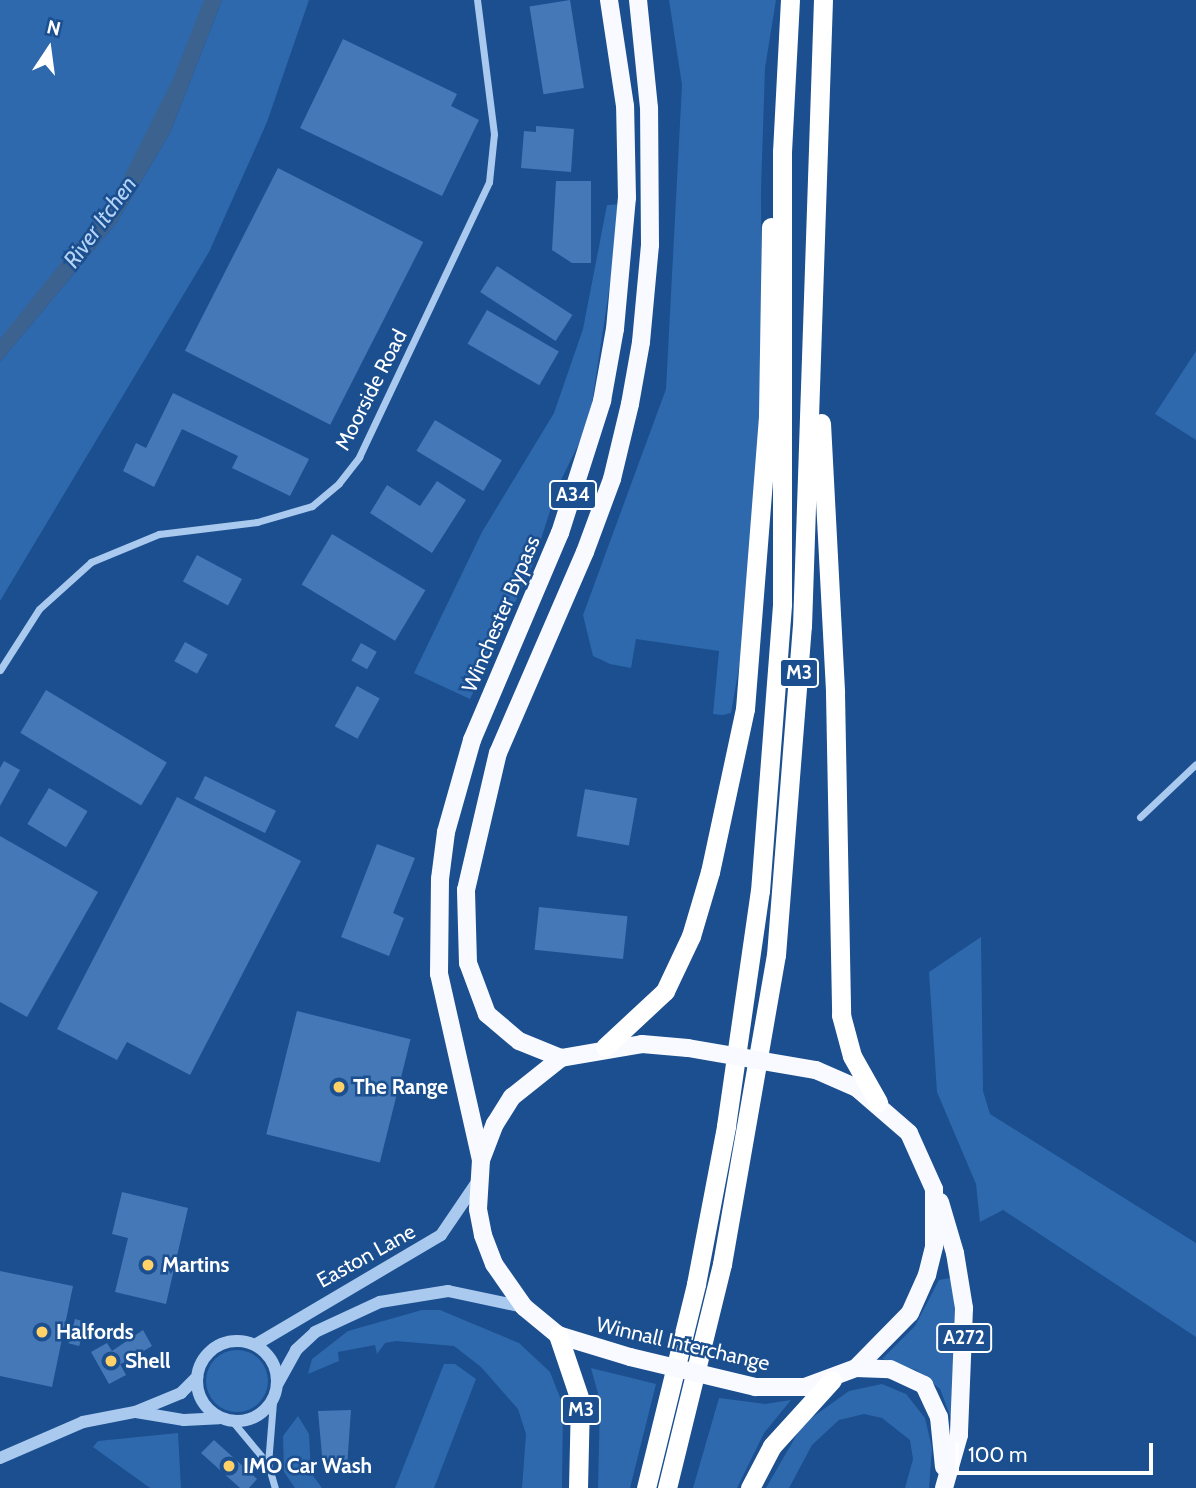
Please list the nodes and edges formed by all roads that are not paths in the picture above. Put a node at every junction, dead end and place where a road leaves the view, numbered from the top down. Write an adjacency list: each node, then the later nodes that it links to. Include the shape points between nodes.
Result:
1 (477, 0): 8 (street, Moorside Road, via 494,134 489,181 359,457 339,483 312,506 257,522 159,534 91,562 39,609)
2 (609, 0): 14 (highway, Winchester Bypass / A34, via 625,106 627,198 615,329 602,401 560,533 472,740 446,832 440,879 439,974)
3 (638, 0): 12 (highway, A34, via 649,107 650,245 630,404 612,479 585,552 498,753 466,890 468,963 486,1014 519,1041)
4 (790, 0): 6 (highway, M3)
5 (823, 0): 7 (highway, M3, via 816,110)
6 (782, 152): 11 (highway, M3, via 771,218 768,415 745,709 710,872 691,936 665,991); 32 (highway, M3, via 782,604 760,891 701,1257)
7 (814, 335): 13 (highway, M3, via 835,693 841,1015 852,1056); 33 (highway, M3, via 801,639 776,954 722,1265)
8 (0, 670)
9 (1196, 764): 10 (street)
10 (1140, 817)
11 (605, 1047): 12 (highway, Winnall Interchange); 13 (highway, Winnall Interchange, bridge, via 688,1048 816,1070 834,1075)
12 (561, 1058): 14 (highway, Winnall Interchange, via 512,1097)
13 (878, 1102): 16 (highway, Winnall Interchange, via 908,1133)
14 (481, 1160): 15 (highway, Winnall Interchange)
15 (477, 1182): 17 (highway, Winnall Interchange, via 483,1235 494,1264); 19 (street, Easton Lane, via 441,1235)
16 (934, 1189): 20 (highway, Winnall Interchange, via 934,1246 928,1275 910,1313); 35 (highway, A272, via 955,1253 964,1308 959,1435)
17 (524, 1307): 18 (highway, Winnall Interchange); 23 (street, Easton Lane, via 448,1291 380,1302 315,1332 296,1350)
18 (558, 1335): 22 (highway, Winnall Interchange, bridge, via 755,1387 805,1387); 31 (highway, M3, via 580,1400)
19 (255, 1345): 21 (street, via 239,1341 212,1349); 23 (street, via 272,1360)
20 (856, 1368): 22 (highway, Winnall Interchange); 35 (highway, A272, via 890,1368 925,1385 939,1417)
21 (197, 1377): 25 (street, via 181,1393); 26 (street, via 202,1401)
22 (832, 1380): 34 (highway, via 772,1446)
23 (278, 1383): 24 (street)
24 (272, 1402): 27 (street, via 260,1415); 29 (street)
25 (135, 1412): 26 (street, via 184,1420); 28 (street, via 83,1422)
26 (219, 1418): 27 (street)
27 (233, 1422): 29 (street)
28 (0, 1458)
29 (268, 1464): 30 (street)
30 (275, 1488)
31 (578, 1488)
32 (646, 1488)
33 (667, 1488)
34 (750, 1488)
35 (944, 1488)

